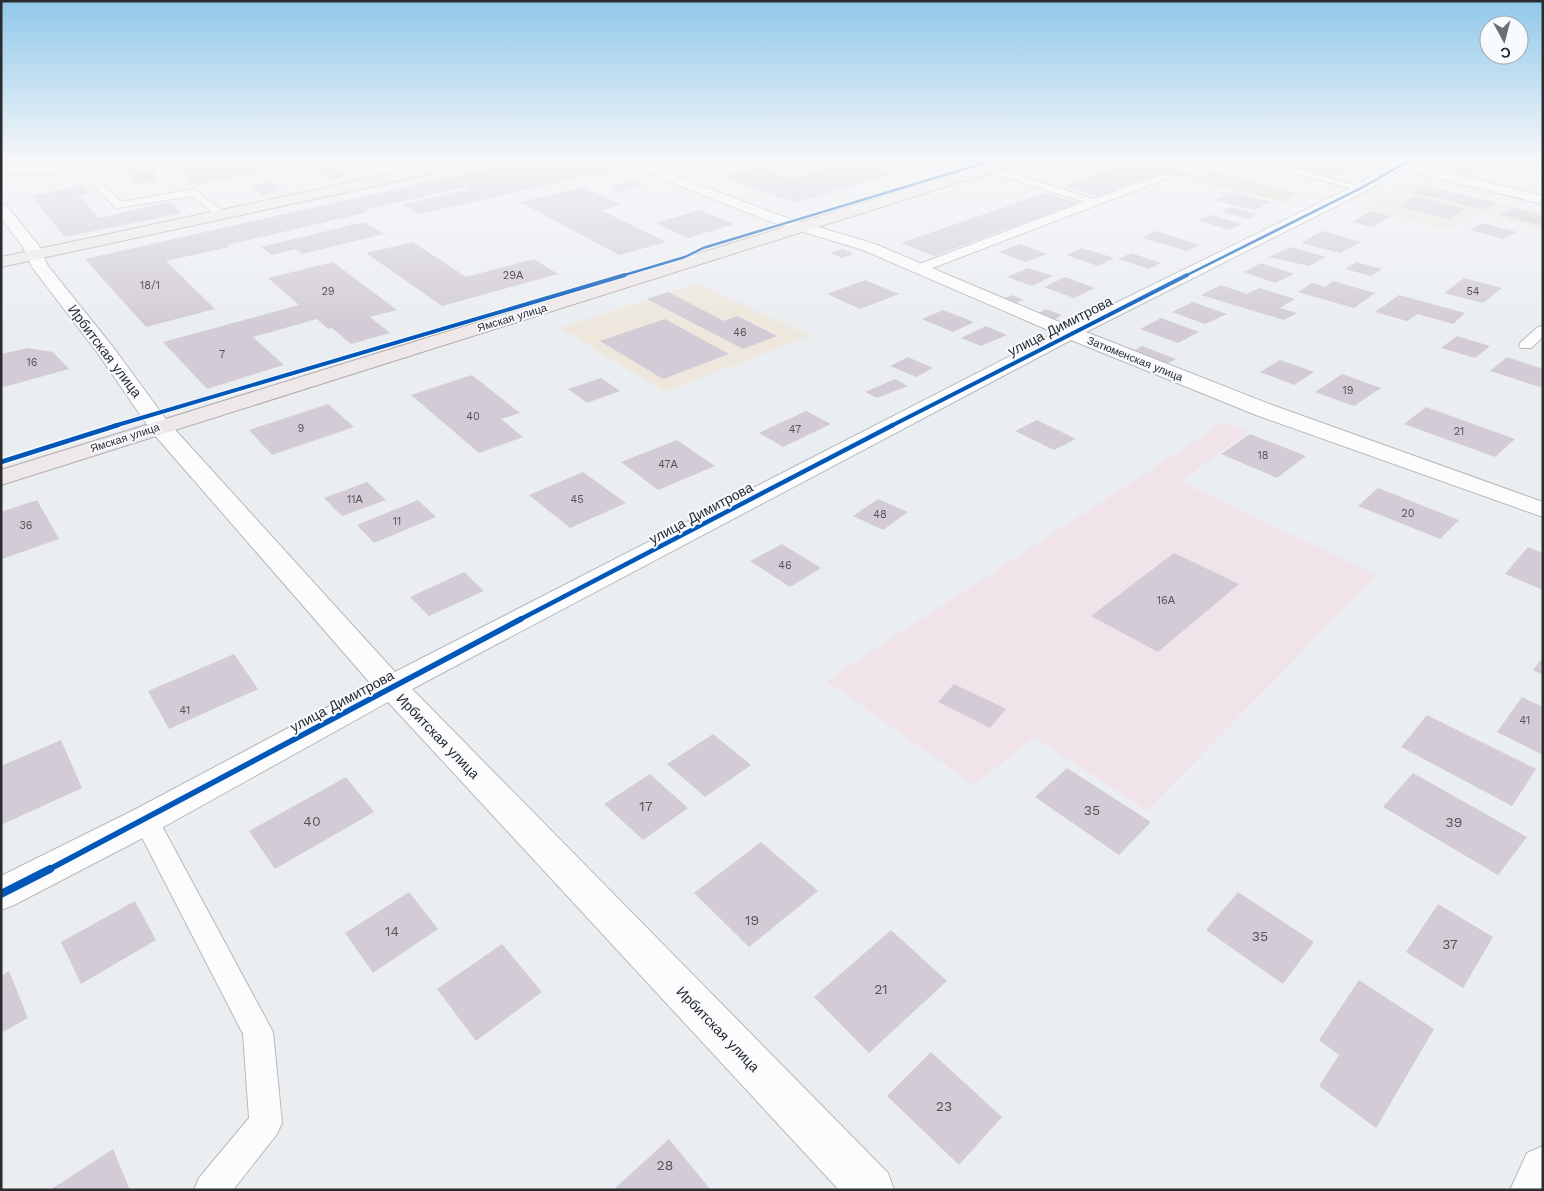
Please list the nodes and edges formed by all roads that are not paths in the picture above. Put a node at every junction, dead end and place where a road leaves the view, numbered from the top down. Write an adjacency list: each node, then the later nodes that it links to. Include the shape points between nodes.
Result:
1 (5, 214): 8 (street, Ирбитская улица)
2 (220, 214): 8 (main road)
3 (762, 214): 7 (street, Затюменская улица)
4 (845, 214): 7 (main road, Ямская улица)
5 (1064, 214): 10 (lane)
6 (1310, 214): 12 (street, улица Димитрова)
7 (805, 226): 10 (street, Затюменская улица, via 869,247); 14 (main road, Ямская улица)
8 (35, 255): 9 (main road); 14 (street, Ирбитская улица, via 40,267)
9 (1, 262)
10 (918, 269): 12 (street, Затюменская улица)
11 (1543, 330): 13 (lane)
12 (1070, 333): 16 (street, Затюменская улица, via 1264,410); 17 (street, улица Димитрова)
13 (1526, 345)
14 (160, 427): 15 (main road, Ямская улица); 17 (street, Ирбитская улица)
15 (1, 478)
16 (1543, 510)
17 (391, 687): 18 (street, улица Димитрова); 22 (street, Ирбитская улица)
18 (146, 820): 19 (street, улица Димитрова); 21 (lane, via 258,1032 266,1123)
19 (1, 894)
20 (1543, 1169): 23 (street)
21 (211, 1190)
22 (871, 1190)
23 (1533, 1190)

